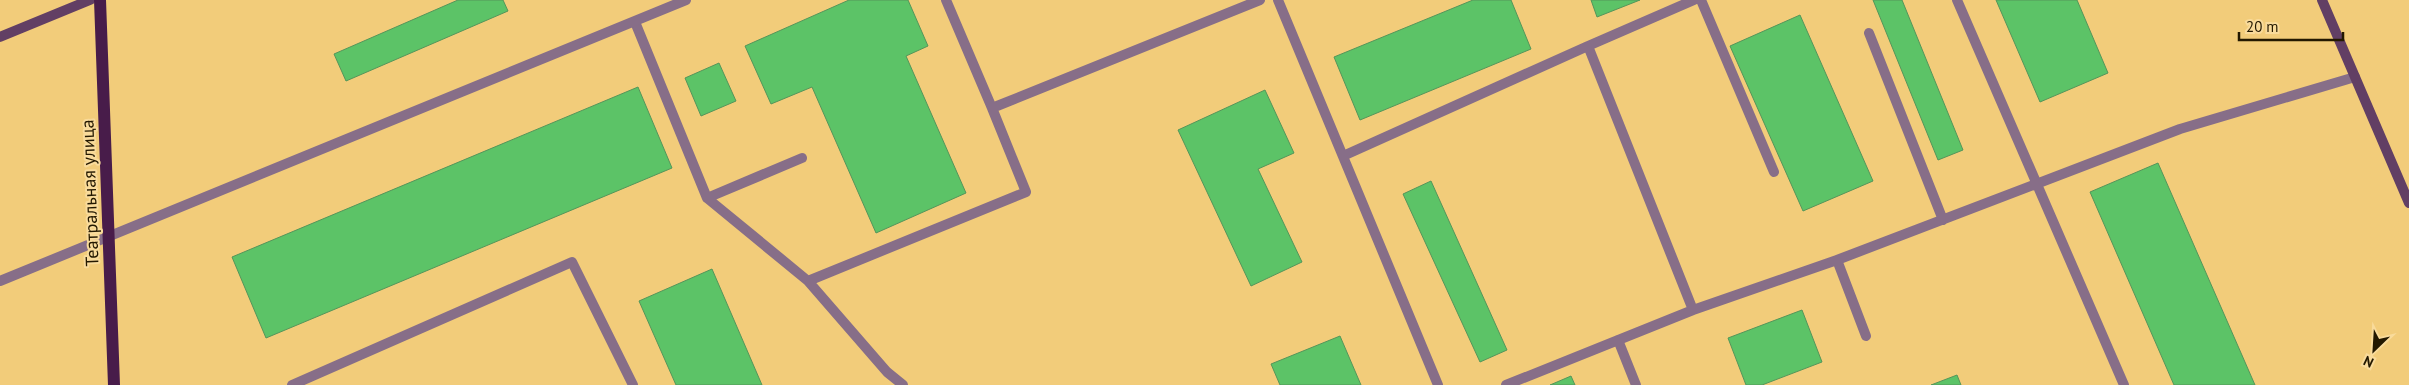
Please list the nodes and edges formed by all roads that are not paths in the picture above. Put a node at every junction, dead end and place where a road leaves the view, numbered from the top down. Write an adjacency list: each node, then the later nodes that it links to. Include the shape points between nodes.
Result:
1 (90, 0): 13 (street)
2 (100, 0): 24 (main road, Театральная улица)
3 (686, 0): 11 (street)
4 (946, 0): 16 (street)
5 (1260, 0): 16 (street)
6 (1278, 0): 17 (street)
7 (1694, 0): 14 (street)
8 (1701, 0): 19 (street)
9 (1957, 0): 20 (street)
10 (2322, 0): 15 (street)
11 (635, 22): 21 (street); 24 (street)
12 (1869, 33): 23 (street)
13 (0, 37)
14 (1588, 46): 17 (street); 28 (street)
15 (2355, 78): 20 (street, via 2180,129); 22 (street)
16 (992, 108): 27 (street, via 1026,192)
17 (1343, 156): 35 (street)
18 (802, 158): 21 (street)
19 (1774, 172)
20 (2039, 184): 23 (street); 38 (street)
21 (708, 198): 27 (street)
22 (2409, 203)
23 (1943, 220): 25 (street)
24 (110, 234): 26 (street); 31 (main road, Театральная улица)
25 (1837, 260): 28 (street); 29 (street)
26 (0, 281)
27 (808, 281): 34 (street, via 887,372)
28 (1693, 310): 30 (street)
29 (1866, 336)
30 (1618, 340): 36 (street); 37 (street)
31 (114, 385)
32 (292, 385): 33 (street, via 572,262)
33 (633, 385)
34 (903, 385)
35 (1438, 385)
36 (1506, 385)
37 (1636, 385)
38 (2124, 385)

